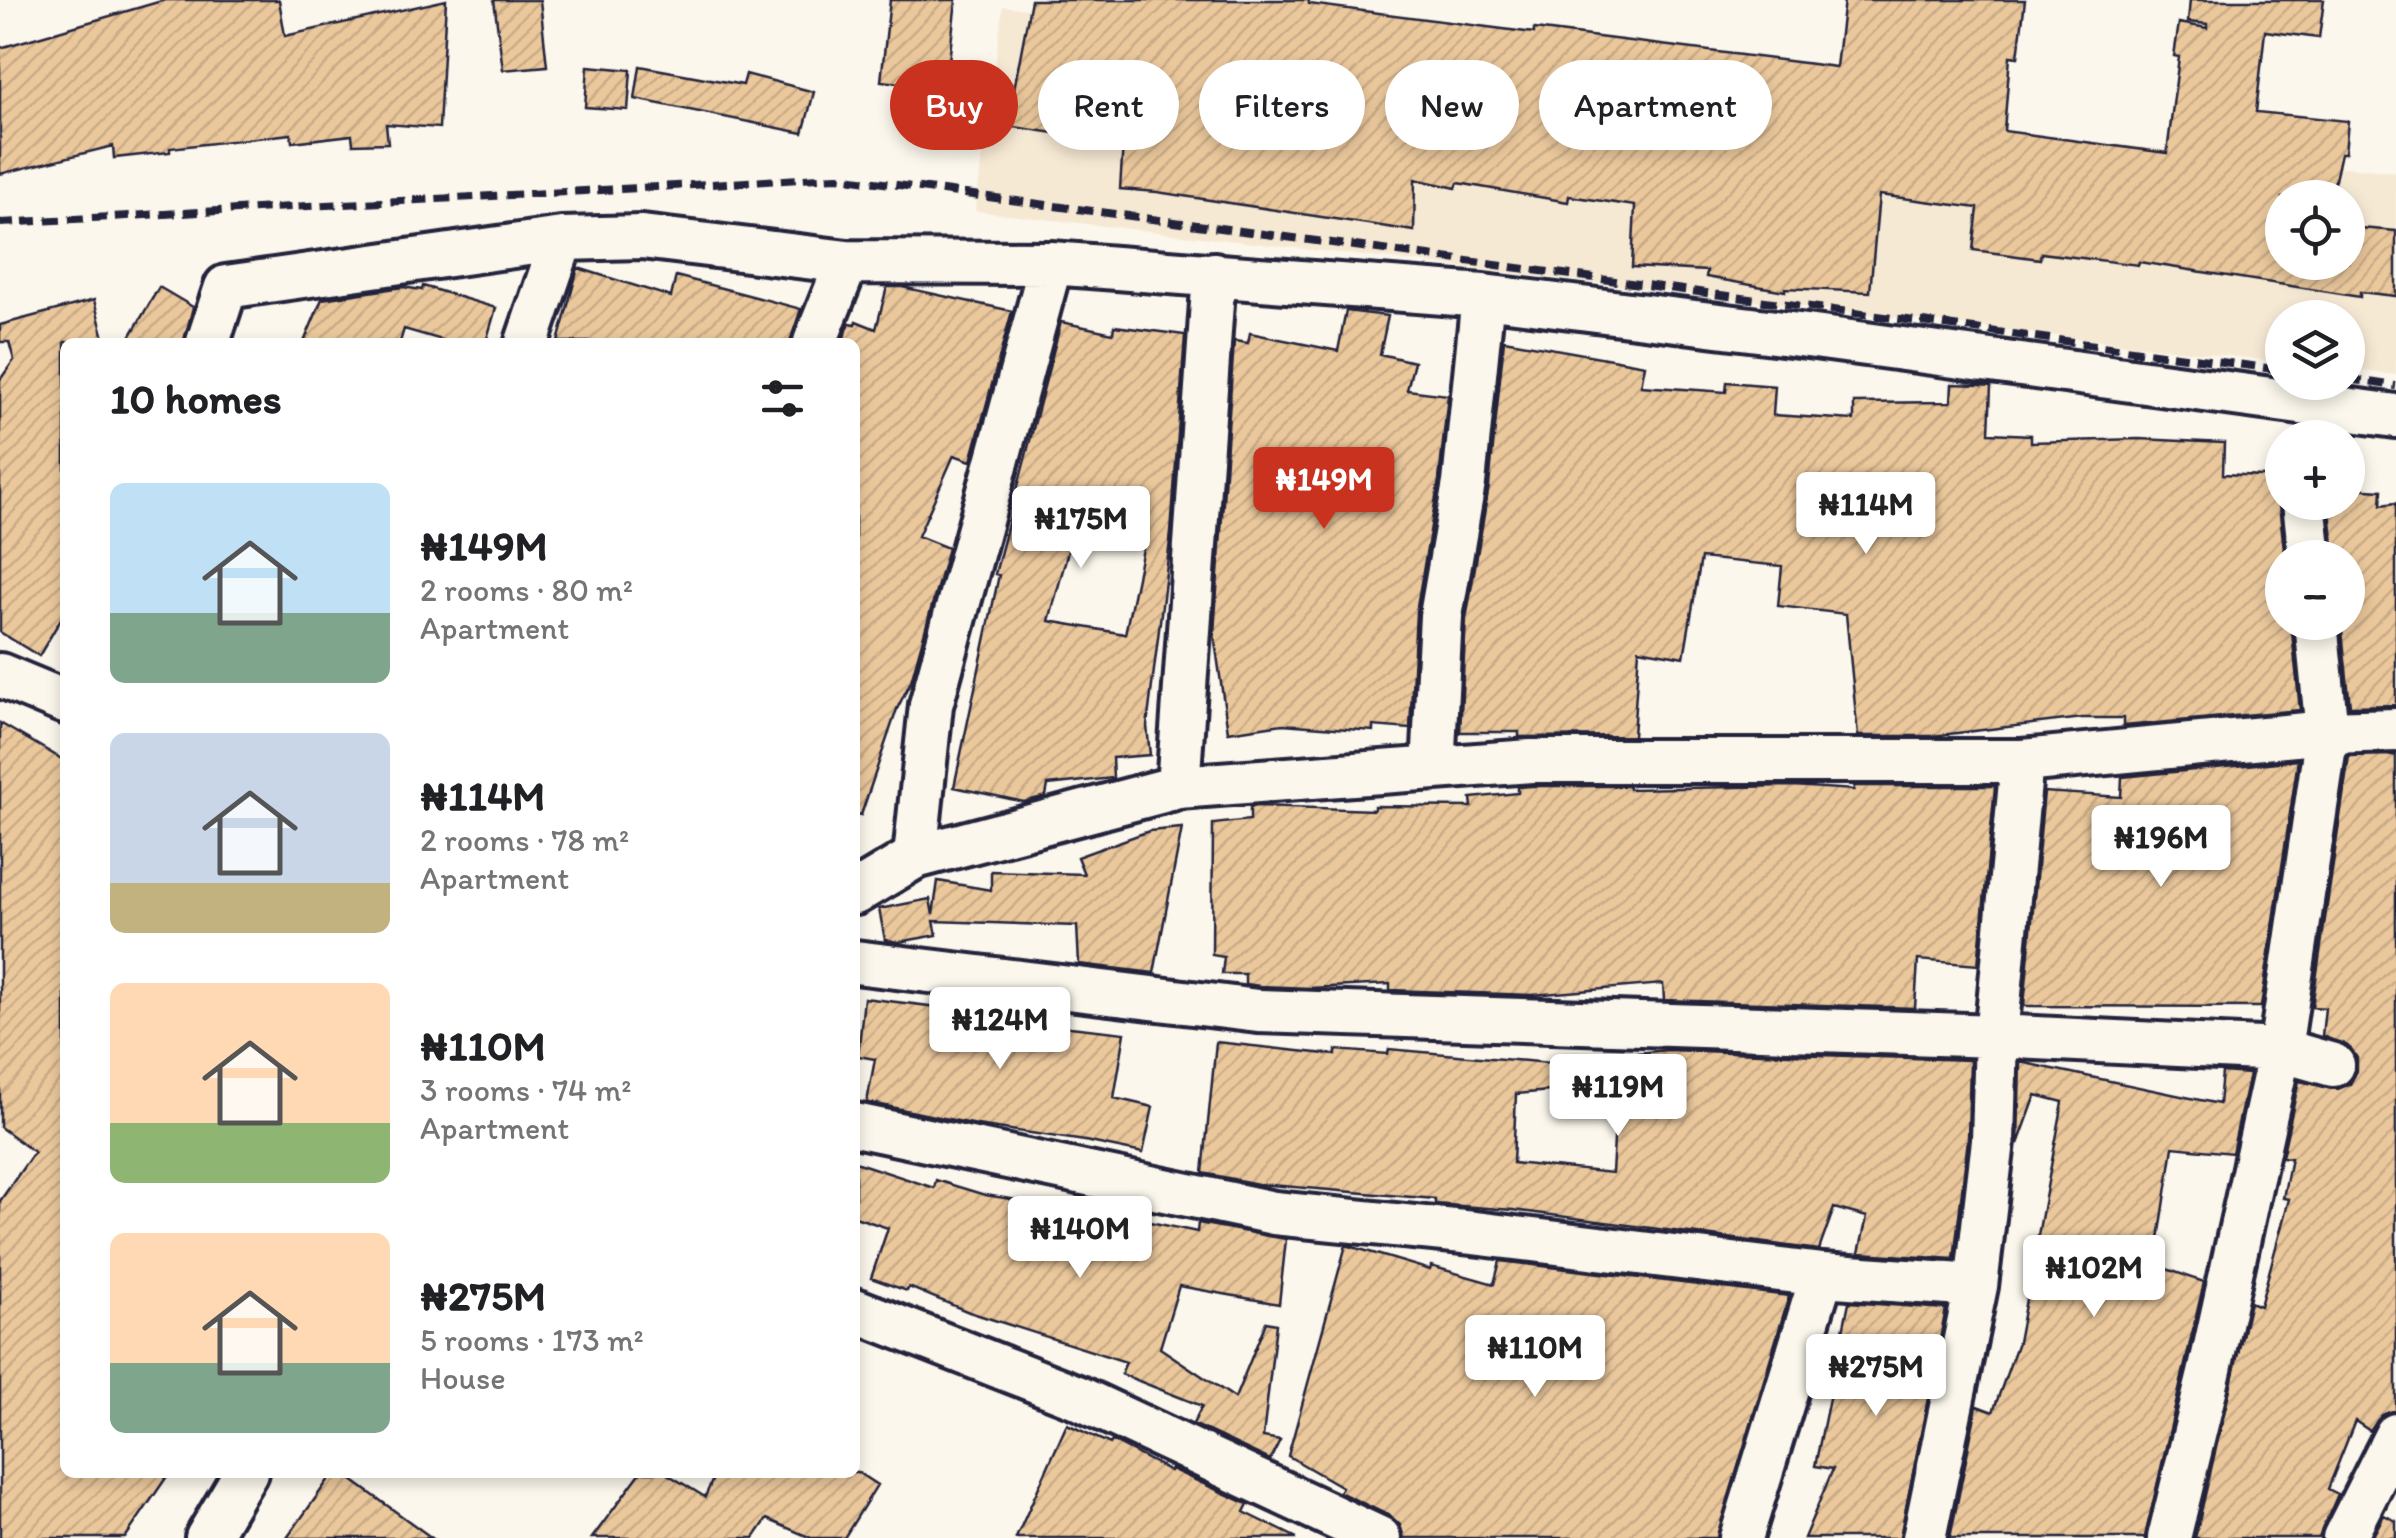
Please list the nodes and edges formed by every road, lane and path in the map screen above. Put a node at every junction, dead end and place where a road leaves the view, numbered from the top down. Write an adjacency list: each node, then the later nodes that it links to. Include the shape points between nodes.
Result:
1 (562, 240): 2 (street, via 642,237); 6 (street, via 226,286); 7 (street)
2 (847, 262): 3 (street); 8 (street)
3 (1051, 262): 4 (street); 19 (street, via 931,705)
4 (1214, 274): 5 (street); 18 (street)
5 (1484, 296): 10 (street); 17 (street, via 1464,483 1441,616)
6 (209, 338)
7 (528, 338)
8 (817, 338)
9 (2396, 416): 10 (street)
10 (2296, 419)
11 (2318, 640): 15 (street)
12 (0, 674): 13 (street)
13 (60, 700)
14 (2396, 730): 15 (street)
15 (2327, 732): 16 (street); 23 (street)
16 (2022, 761): 17 (street, via 1531,760); 22 (street)
17 (1432, 768): 18 (street)
18 (1178, 787): 19 (street)
19 (916, 857): 20 (street)
20 (860, 890)
21 (860, 963): 22 (street, via 1258,1011)
22 (1996, 1036): 23 (street); 27 (street, via 1993,1140)
23 (2280, 1050): 24 (street); 35 (street)
24 (2333, 1065)
25 (860, 1126): 26 (street, via 1274,1213)
26 (1822, 1275): 27 (street); 33 (street)
27 (1976, 1286): 34 (street)
28 (860, 1312): 32 (street, via 1077,1397)
29 (2396, 1436): 36 (street)
30 (242, 1478): 31 (street)
31 (207, 1538)
32 (1379, 1538)
33 (1741, 1538)
34 (1924, 1538)
35 (2169, 1538)
36 (2344, 1538)

